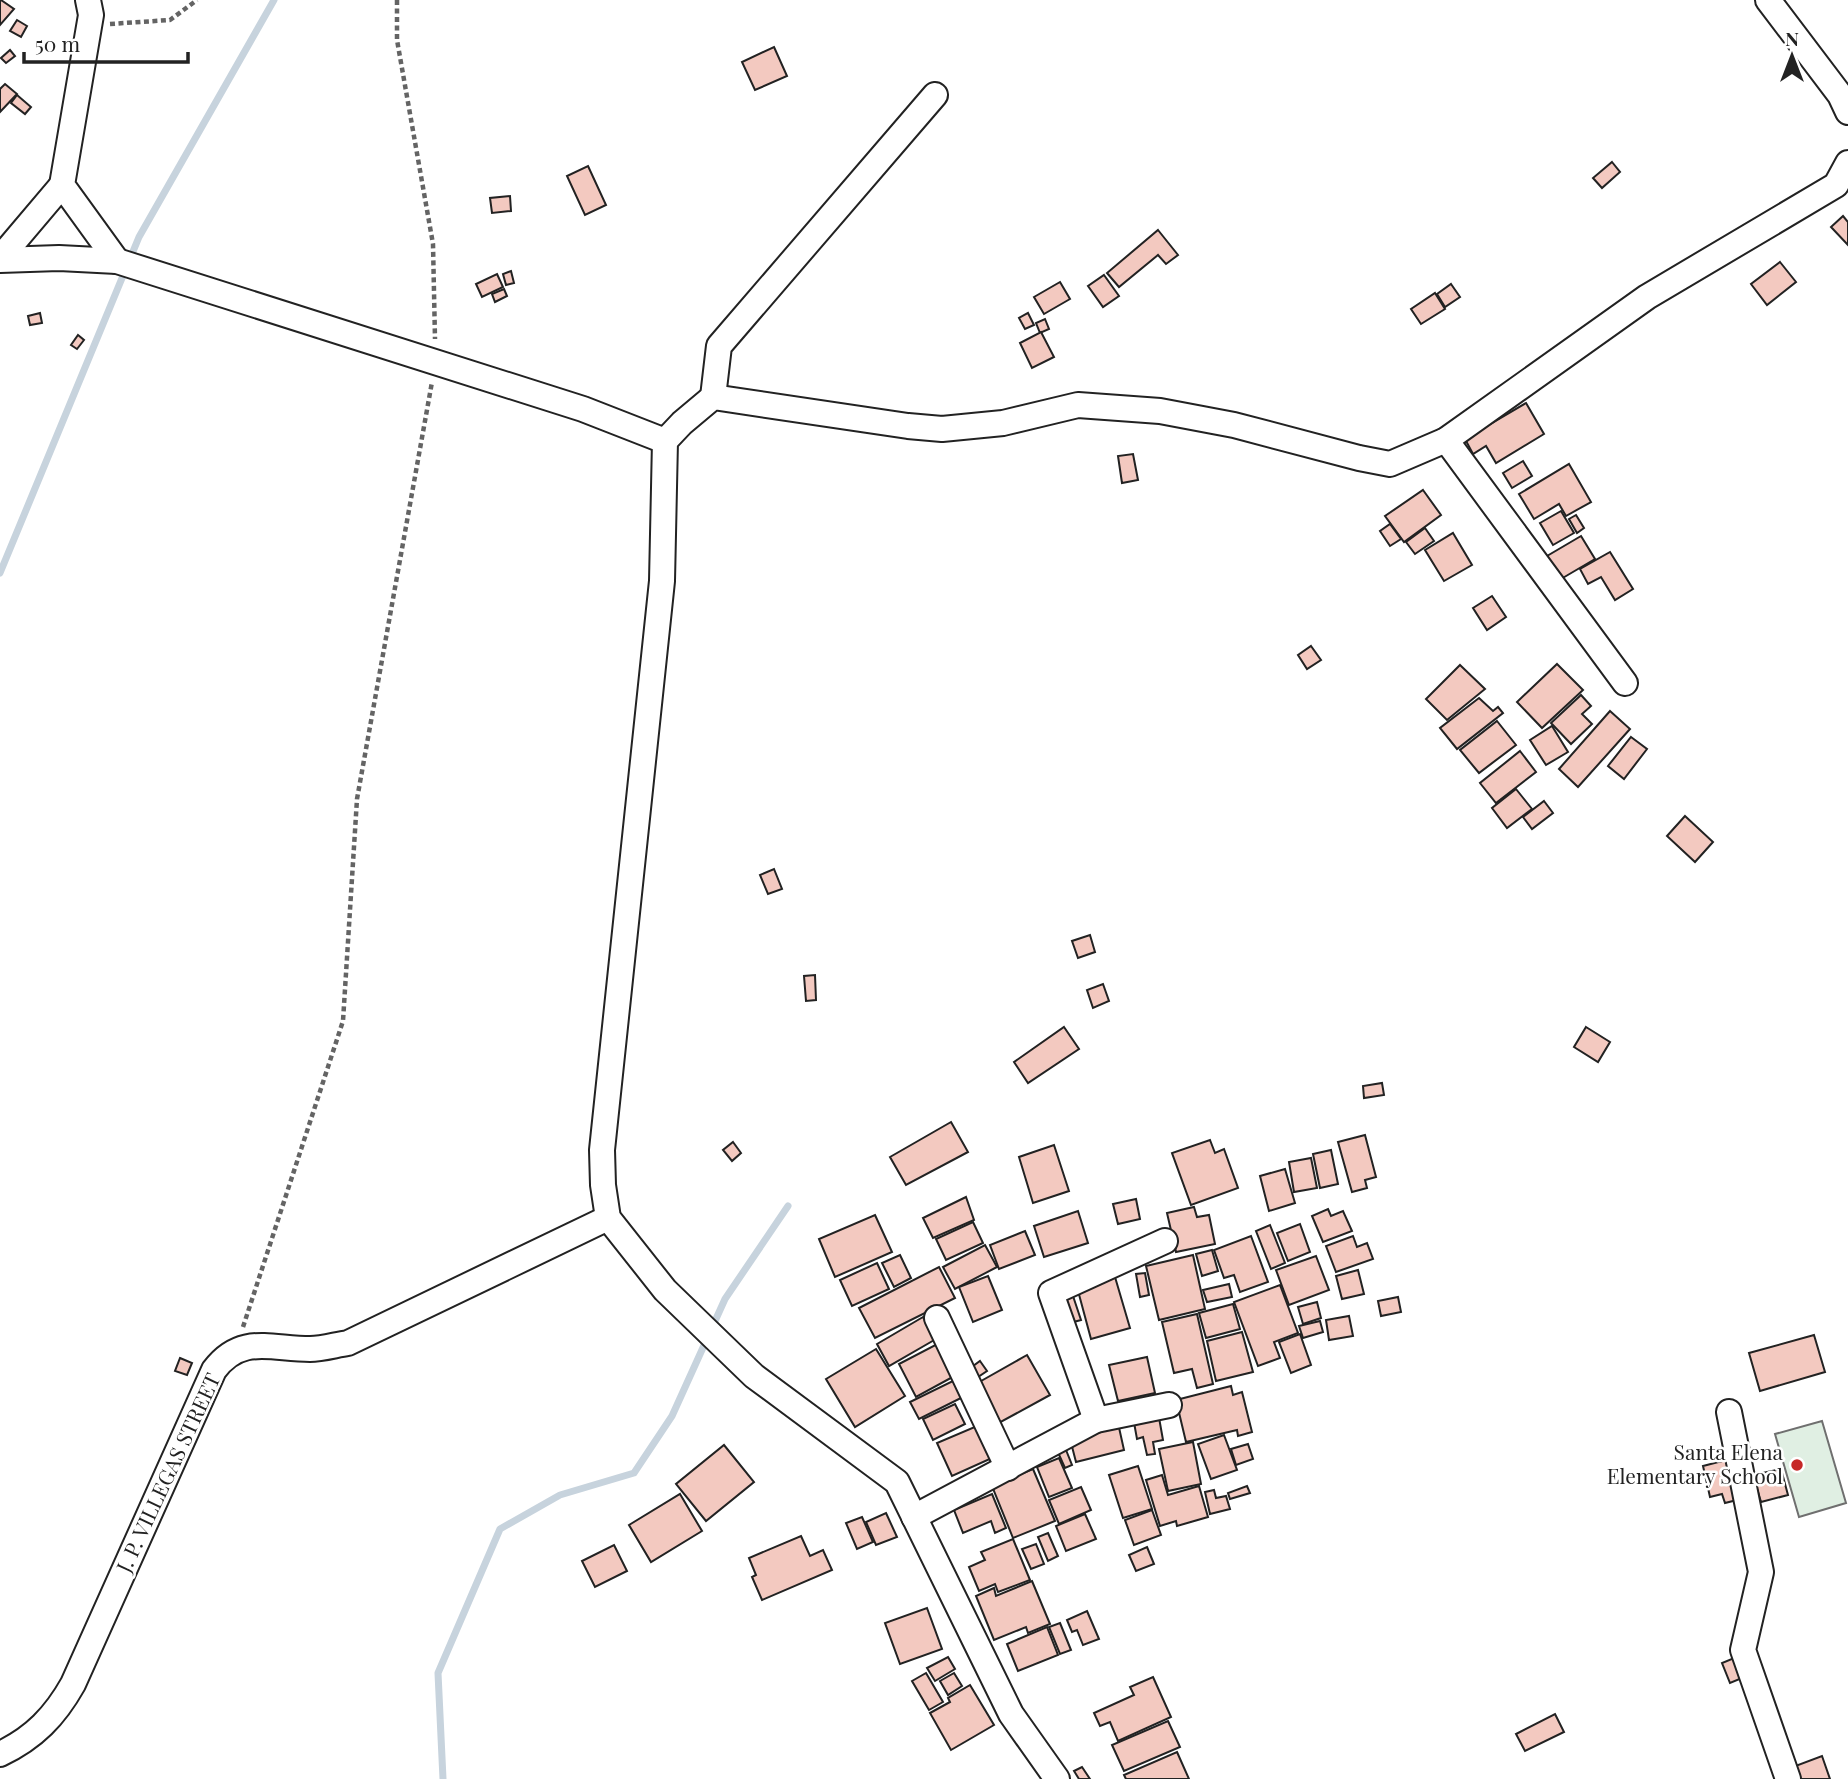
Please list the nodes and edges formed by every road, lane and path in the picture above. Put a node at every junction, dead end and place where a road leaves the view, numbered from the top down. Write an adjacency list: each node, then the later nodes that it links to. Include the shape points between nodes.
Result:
1 (197, 0): 4 (path, via 170,20 108,24)
2 (397, 0): 12 (path, via 397,40 433,244)
3 (1768, 0): 6 (street)
4 (89, 7): 8 (street)
5 (935, 95): 13 (street, via 719,346)
6 (1848, 112)
7 (1848, 163): 14 (street, via 1836,185 1647,297)
8 (62, 185): 9 (street, via 7,250); 11 (street)
9 (0, 252)
10 (0, 260): 11 (street)
11 (117, 261): 12 (street)
12 (436, 361): 15 (street); 20 (path, via 357,799 343,1021)
13 (713, 397): 14 (street, via 942,429 1003,423 1078,405 1160,411 1390,464); 15 (street)
14 (1446, 440): 16 (street)
15 (665, 441): 17 (street, via 663,581 602,1150)
16 (1625, 683)
17 (608, 1218): 20 (street, via 348,1343 314,1349); 25 (street, via 665,1290 754,1376 897,1482)
18 (1165, 1241): 23 (street, via 1051,1293)
19 (937, 1318): 24 (street)
20 (236, 1349): 26 (street, J. P. VILLEGAS STREET, via 214,1370 59,1709 35,1732)
21 (1169, 1405): 23 (street)
22 (1729, 1412): 28 (street, via 1761,1572 1744,1650)
23 (1096, 1420): 24 (street)
24 (1008, 1468): 25 (street)
25 (914, 1517): 27 (street, via 1011,1714)
26 (0, 1754)
27 (1057, 1779)
28 (1788, 1779)

